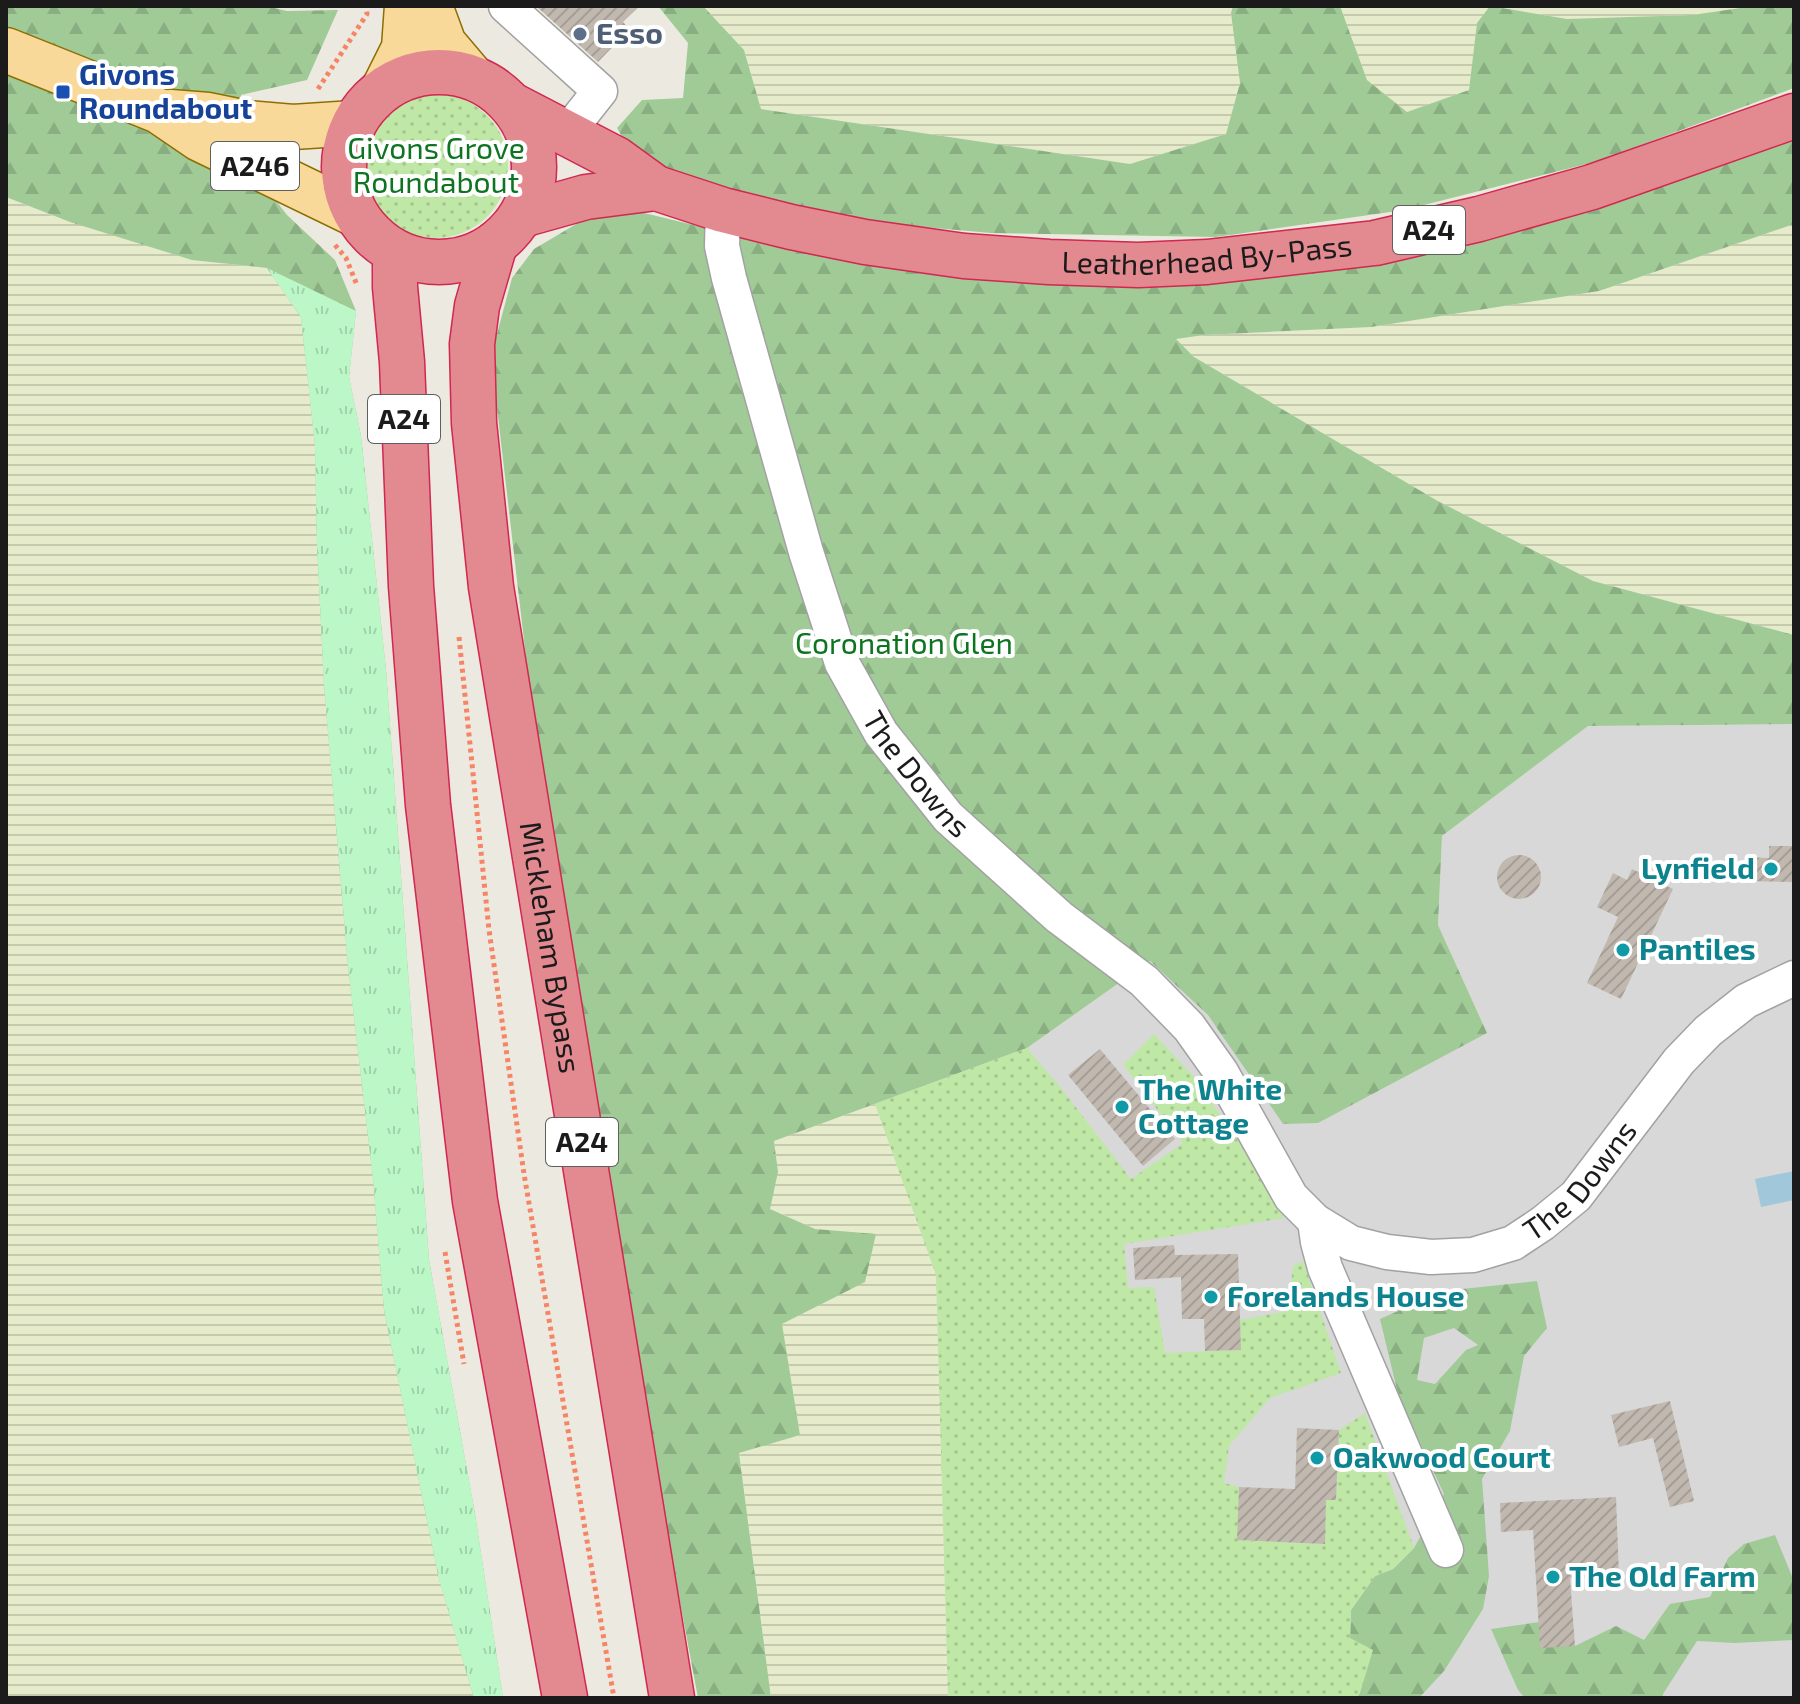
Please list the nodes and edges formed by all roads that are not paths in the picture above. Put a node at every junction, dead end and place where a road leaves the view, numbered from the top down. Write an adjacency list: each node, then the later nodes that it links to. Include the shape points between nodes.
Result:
1 (407, 6): 6 (main road, via 404,48)
2 (430, 6): 5 (main road, via 444,44)
3 (506, 6): 11 (street, via 600,91)
4 (6, 50): 8 (main road, A246)
5 (472, 77): 6 (highway, via 442,71 411,75); 7 (highway)
6 (384, 88): 10 (highway)
7 (514, 106): 11 (highway, Leatherhead By-Pass / A24); 15 (highway, via 528,131 533,184)
8 (159, 111): 10 (main road, A246, via 293,127); 14 (main road, A246, via 200,139)
9 (1794, 116): 13 (highway, Leatherhead By-Pass / A24, via 1592,187 1479,219 1375,243 1207,262 1138,265 964,256 865,242)
10 (354, 123): 14 (highway, via 344,152 344,184)
11 (566, 134): 12 (highway, Leatherhead By-Pass / A24, via 616,159)
12 (656, 188): 13 (highway, Leatherhead By-Pass / A24); 15 (highway, Leatherhead By-Pass / A24, via 586,197)
13 (723, 210): 18 (street, The Downs, via 722,246 729,278 806,552 842,663 881,733 948,817 1059,917 1144,981 1189,1027 1221,1072 1291,1197)
14 (355, 214): 16 (highway, via 372,236)
15 (508, 230): 16 (highway, via 472,257 420,261); 21 (highway, Mickleham Bypass / A24, via 477,306 472,344 474,423 491,587)
16 (395, 252): 20 (highway, A24, via 428,805 475,1201)
17 (1794, 978): 18 (street, The Downs, via 1746,1001 1708,1031 1576,1196 1513,1243 1473,1255 1431,1257 1351,1243)
18 (1315, 1221): 19 (street, via 1325,1268)
19 (1446, 1550)
20 (565, 1698)
21 (672, 1698)

